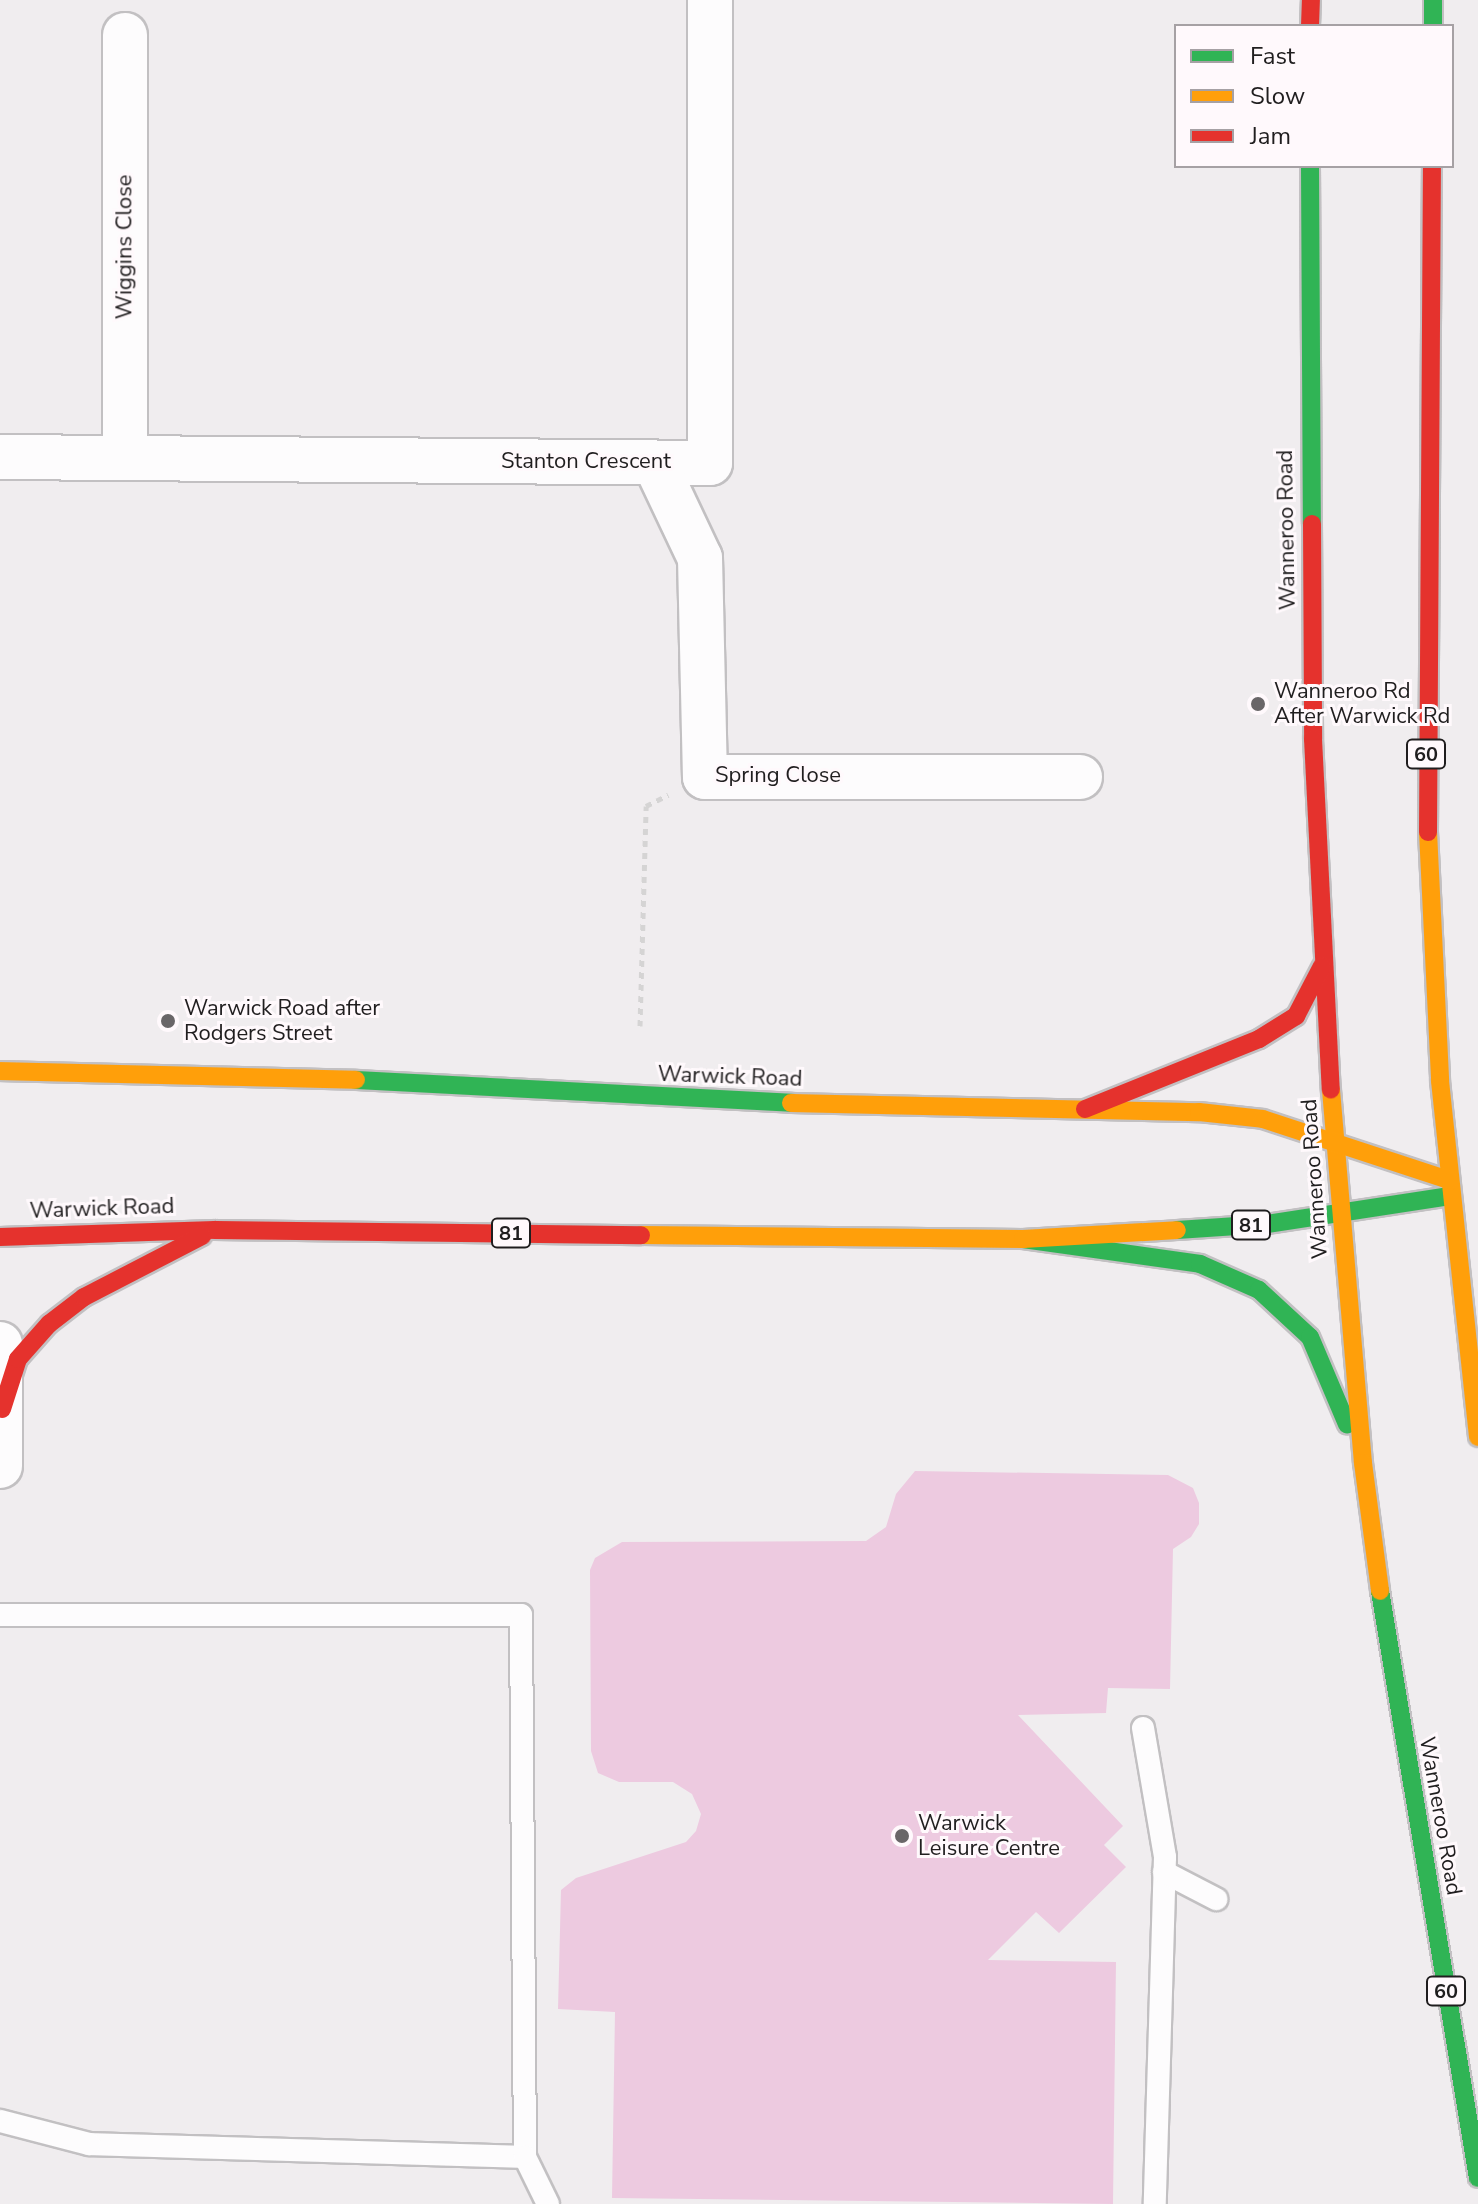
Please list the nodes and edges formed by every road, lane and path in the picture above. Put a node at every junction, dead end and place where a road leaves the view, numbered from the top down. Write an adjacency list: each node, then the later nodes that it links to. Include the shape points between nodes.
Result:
1 (710, 0): 11 (street, Stanton Crescent, via 710,463)
2 (1311, 0): 4 (main road)
3 (1433, 0): 5 (main road)
4 (1310, 24)
5 (1433, 24)
6 (125, 35): 10 (street, Wiggins Close)
7 (1310, 168): 14 (main road, Wanneroo Road / 60, via 1313,739)
8 (1432, 168): 19 (main road, 60, via 1426,785)
9 (0, 457): 10 (street, Stanton Crescent)
10 (125, 458): 11 (street, Stanton Crescent)
11 (655, 463): 12 (street, Spring Close, via 700,558)
12 (705, 777): 13 (street, Spring Close); 15 (path, via 646,806)
13 (1080, 777)
14 (1322, 966): 17 (main road, via 1296,1016); 18 (main road, Wanneroo Road / 60)
15 (640, 1026)
16 (0, 1071): 17 (main road, Warwick Road, via 348,1080 690,1101)
17 (1085, 1109): 18 (main road, Warwick Road, via 1263,1119)
18 (1336, 1144): 19 (main road, Warwick Road); 20 (main road, Wanneroo Road / 60)
19 (1450, 1188): 20 (main road, Warwick Road / 81); 26 (main road, 60)
20 (1342, 1213): 23 (main road, Warwick Road / 81, via 1267,1224); 27 (main road, Wanneroo Road / 60)
21 (215, 1230): 22 (main road, Warwick Road / 81); 23 (main road, Warwick Road / 81); 25 (main road, via 84,1297 49,1324 18,1359)
22 (0, 1237)
23 (1023, 1239): 27 (main road, via 1200,1264 1259,1290 1310,1337)
24 (0, 1344): 25 (street)
25 (2, 1409): 28 (street)
26 (1478, 1437)
27 (1363, 1463): 35 (main road, Wanneroo Road / 60, via 1393,1684)
28 (0, 1466)
29 (0, 1615): 34 (lane, via 521,1615)
30 (1143, 1728): 31 (lane)
31 (1164, 1872): 32 (lane); 37 (lane)
32 (1216, 1899)
33 (0, 2121): 34 (lane, via 89,2144)
34 (525, 2157): 36 (lane)
35 (1478, 2178)
36 (548, 2204)
37 (1155, 2204)

